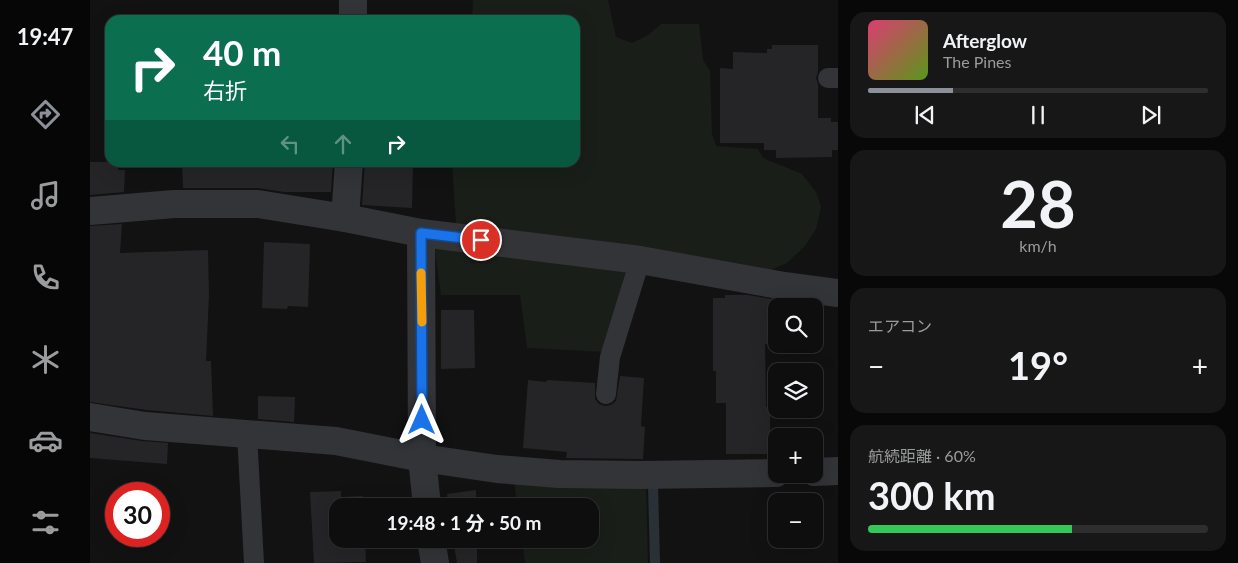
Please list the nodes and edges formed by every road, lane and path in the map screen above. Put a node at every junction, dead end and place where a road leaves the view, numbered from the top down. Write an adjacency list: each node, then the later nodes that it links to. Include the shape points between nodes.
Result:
1 (353, 0): 2 (street)
2 (353, 15)
3 (349, 167): 5 (street)
4 (90, 211): 5 (street, via 174,204 258,204)
5 (345, 218): 6 (street)
6 (421, 233): 7 (street); 12 (street)
7 (640, 260): 8 (street); 9 (lane, via 610,357)
8 (838, 293)
9 (606, 394)
10 (90, 417): 11 (street, via 145,426)
11 (247, 434): 12 (street, via 336,441); 18 (lane)
12 (422, 458): 13 (street, via 558,474); 16 (street)
13 (768, 472)
14 (823, 472): 15 (street)
15 (838, 472)
16 (426, 498)
17 (432, 548): 19 (street)
18 (254, 563)
19 (435, 563)

